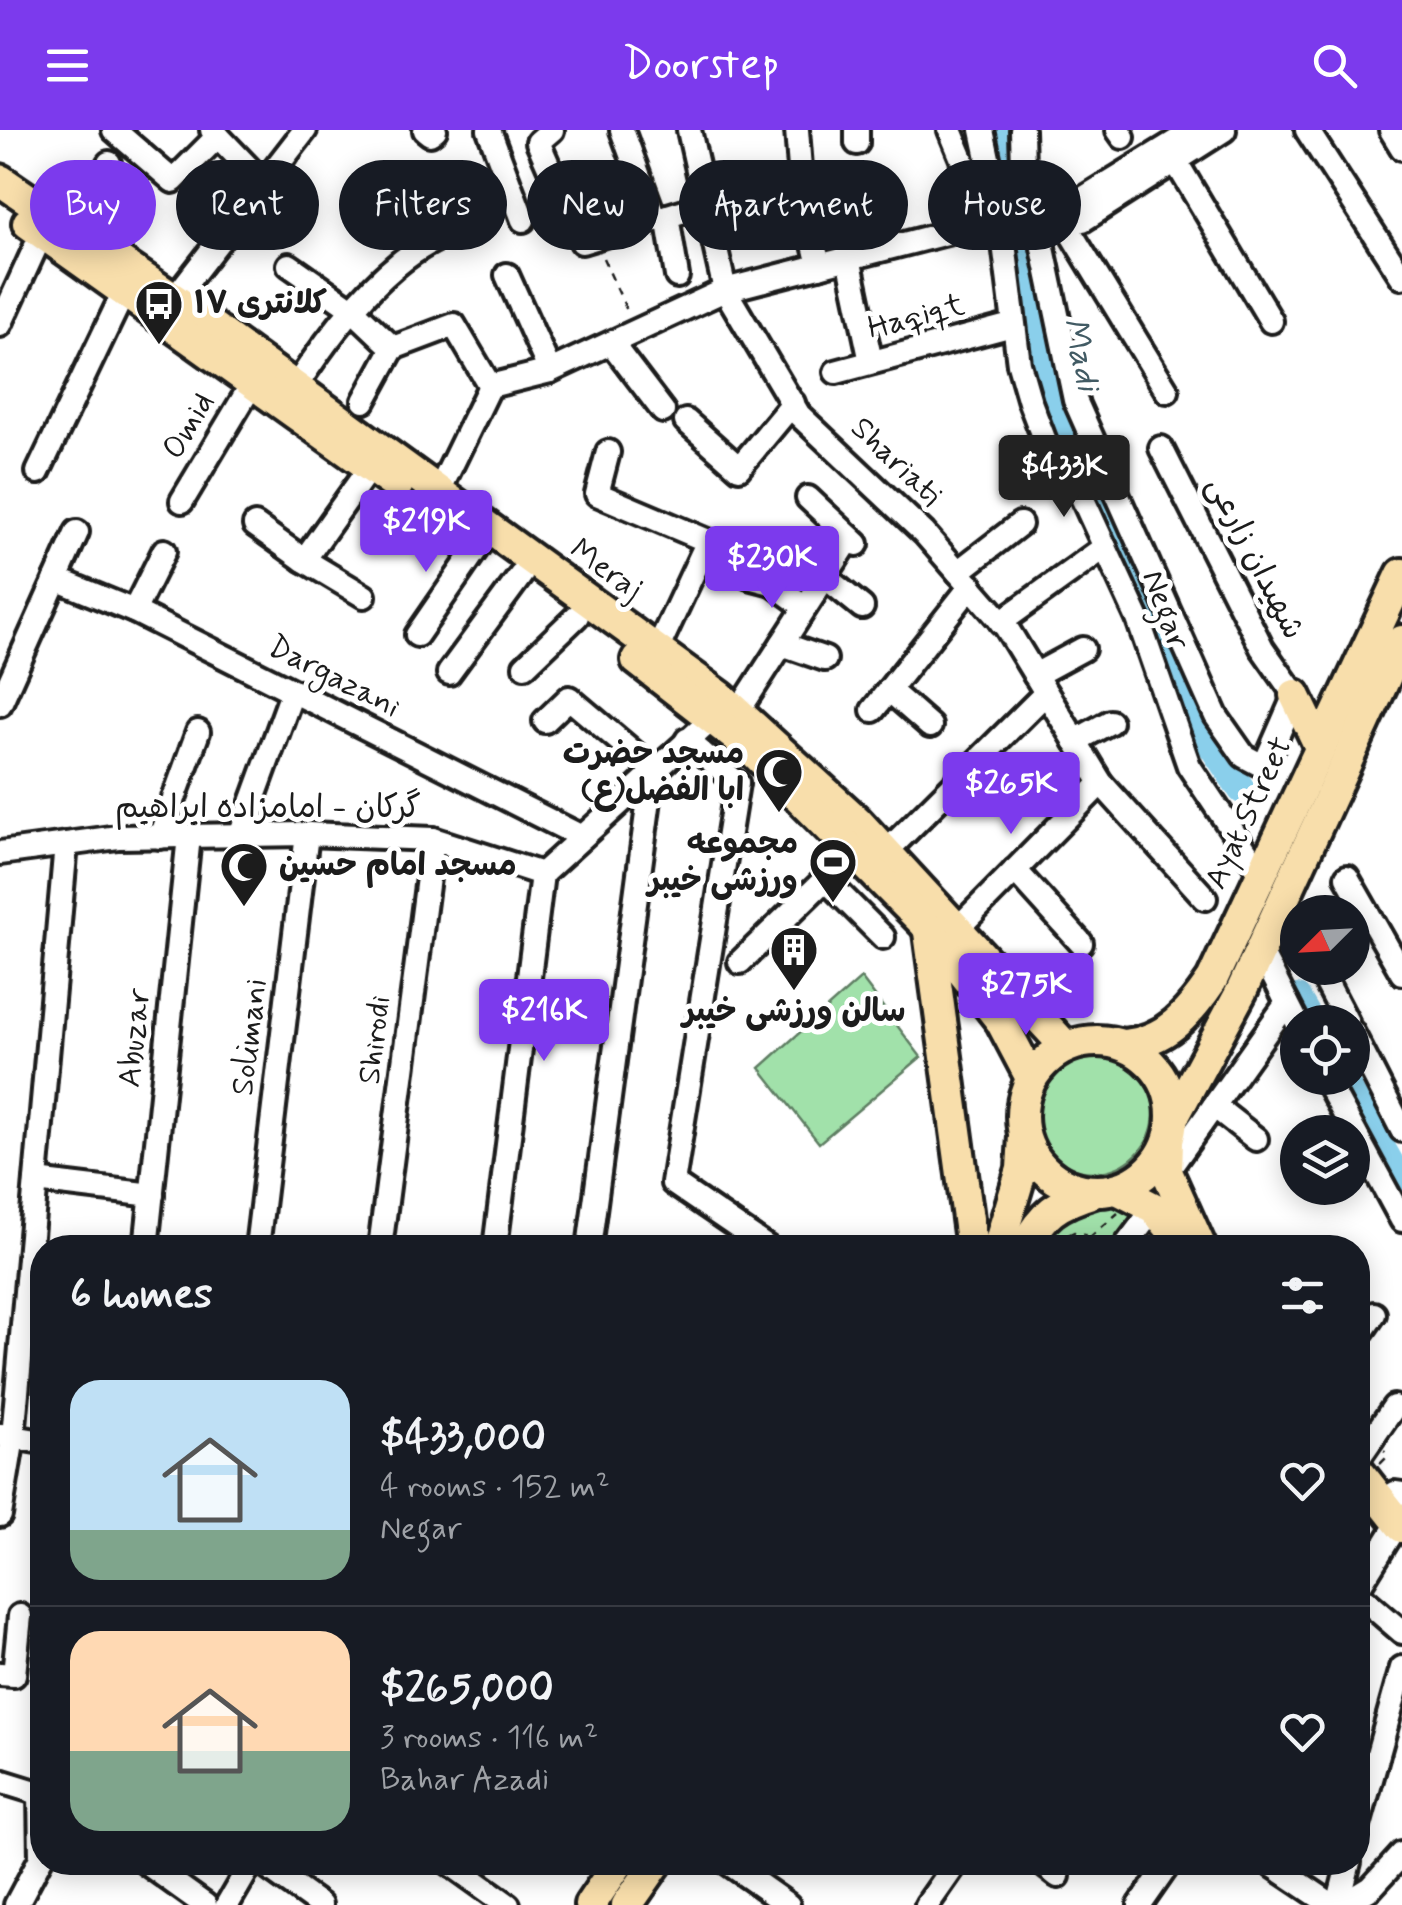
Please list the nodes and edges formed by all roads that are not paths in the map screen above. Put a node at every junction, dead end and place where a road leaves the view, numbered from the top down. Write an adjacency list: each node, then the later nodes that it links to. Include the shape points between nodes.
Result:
1 (114, 130): 16 (street, via 173,181)
2 (304, 130): 20 (street)
3 (425, 130): 4 (street)
4 (436, 130)
5 (488, 130): 31 (street)
6 (552, 130): 30 (street, via 538,142 582,242)
7 (622, 130): 30 (street)
8 (689, 130): 21 (street, Shariati)
9 (797, 130): 22 (street)
10 (950, 130): 23 (street)
11 (982, 130): 24 (street, Negar)
12 (1022, 130): 25 (street)
13 (1224, 130): 17 (street)
14 (1306, 130): 48 (street)
15 (1391, 130): 18 (street)
16 (214, 133): 19 (street)
17 (1185, 140): 27 (street); 54 (street)
18 (1402, 148)
19 (240, 160)
20 (281, 160)
21 (695, 160)
22 (799, 160)
23 (962, 160)
24 (988, 160)
25 (1023, 160)
26 (9, 198): 28 (main road, Meraj)
27 (1081, 210)
28 (30, 212)
29 (679, 213): 30 (street)
30 (661, 218): 47 (street)
31 (523, 220)
32 (1081, 243): 65 (street)
33 (40, 250): 49 (street)
34 (77, 250): 51 (main road, Meraj)
35 (90, 250): 52 (main road, Meraj)
36 (212, 250): 52 (street)
37 (417, 250): 53 (street)
38 (715, 250): 50 (street, Shariati)
39 (815, 250): 45 (street)
40 (878, 250): 43 (street)
41 (1004, 250): 56 (street, Negar)
42 (1042, 250): 107 (street, via 1075,400 1216,716 1251,762 1267,759)
43 (849, 258): 45 (street); 59 (street)
44 (289, 266): 53 (street)
45 (819, 266): 50 (street)
46 (508, 274): 60 (street)
47 (677, 276)
48 (1402, 277)
49 (7, 290): 55 (street)
50 (725, 290): 57 (street); 67 (street, Shariati)
51 (123, 294): 62 (main road, Meraj); 73 (street)
52 (174, 299): 63 (main road, Meraj)
53 (352, 310): 58 (street); 63 (street)
54 (1271, 321)
55 (0, 325)
56 (1012, 325): 59 (street, Haqiqt); 81 (street, Negar, via 1046,444 1075,482)
57 (612, 344): 60 (street); 68 (street)
58 (393, 348): 64 (street, via 454,325); 66 (street)
59 (871, 362): 61 (street, Haqiqt)
60 (550, 371): 64 (street)
61 (836, 372)
62 (252, 384): 72 (main road, Meraj); 76 (street, Omid)
63 (296, 386): 74 (main road, Meraj)
64 (490, 386): 74 (street)
65 (1167, 391)
66 (364, 401)
67 (792, 403): 69 (street, via 738,468); 89 (street, Shariati)
68 (663, 411)
69 (686, 421)
70 (1161, 448): 107 (street, شهیدان زارعی, via 1262,648)
71 (608, 452): 100 (street, via 597,494 708,541)
72 (370, 466): 80 (main road, Meraj); 83 (street)
73 (38, 472)
74 (439, 492): 80 (main road, Meraj)
75 (808, 498): 87 (street, via 854,541)
76 (182, 501)
77 (1020, 524): 89 (street)
78 (255, 525): 83 (street)
79 (78, 532): 88 (street)
80 (484, 537): 85 (main road, Meraj); 96 (street); 100 (main road, Meraj)
81 (1105, 547): 95 (street); 134 (street, Negar, via 1138,619 1189,766)
82 (164, 551): 93 (street)
83 (304, 560): 90 (street)
84 (1402, 574): 109 (main road, Ayat Street)
85 (521, 575): 94 (main road, Meraj); 103 (street)
86 (749, 577): 91 (street)
87 (825, 577): 91 (street); 92 (street)
88 (56, 578): 93 (street, Dargazani); 108 (street)
89 (964, 579): 95 (street, Shariati); 105 (street)
90 (364, 596)
91 (806, 607): 98 (street)
92 (862, 607)
93 (134, 611): 106 (street, Dargazani)
94 (577, 616): 102 (street); 111 (main road, Meraj)
95 (1001, 622): 104 (street, Shariati)
96 (417, 634)
97 (1402, 641): 142 (main road, Ayat Street)
98 (782, 644): 101 (street); 111 (street)
99 (1083, 649): 104 (street)
100 (656, 650): 111 (main road, Meraj)
101 (825, 659)
102 (525, 666)
103 (449, 672)
104 (1041, 684): 117 (street, Shariati); 131 (street)
105 (890, 690): 110 (street); 114 (street)
106 (292, 693): 124 (street); 127 (street, Dargazani)
107 (1295, 695): 109 (main road); 118 (main road)
108 (0, 704)
109 (1337, 708): 118 (main road, Ayat Street)
110 (874, 710)
111 (725, 716): 116 (street); 119 (main road, Meraj); 131 (main road, Meraj)
112 (545, 721): 120 (street, via 569,698)
113 (1110, 722): 117 (street)
114 (930, 726)
115 (198, 732): 125 (street)
116 (687, 740): 120 (street); 121 (street)
117 (1075, 740): 122 (street, Shariati)
118 (1320, 745): 134 (main road, Ayat Street)
119 (761, 759): 121 (street); 130 (main road, Meraj)
120 (653, 769): 127 (street); 171 (street)
121 (737, 783): 172 (street, via 673,1183)
122 (1100, 783): 133 (street); 138 (street, Shariati)
123 (307, 834): 124 (street, گرکان - امامزاده ابراهیم); 128 (street, گرکان - امامزاده ابراهیم); 168 (street, Solimani)
124 (240, 835): 126 (street, گرکان - امامزاده ابراهیم)
125 (160, 836): 126 (street, گرکان - امامزاده ابراهیم); 129 (street, گرکان - امامزاده ابراهیم)
126 (190, 836): 162 (street, Abuzar)
127 (582, 838): 135 (street)
128 (433, 839): 135 (street, گرکان - امامزاده ابراهیم); 169 (street, Shirodi)
129 (66, 844): 132 (street, گرکان - امامزاده ابراهیم); 161 (street)
130 (853, 852): 139 (main road, Meraj); 143 (street)
131 (886, 852): 139 (main road, Meraj)
132 (0, 853)
133 (1015, 870): 139 (street); 141 (street)
134 (1260, 872): 148 (main road, Ayat Street, via 1212,980)
135 (542, 874): 170 (street)
136 (1348, 878): 144 (street)
137 (831, 885): 140 (street)
138 (1206, 898)
139 (944, 929): 146 (main road, Meraj); 149 (main road, Meraj); 173 (main road)
140 (883, 937)
141 (1081, 943)
142 (1260, 950): 145 (street); 152 (main road, Ayat Street)
143 (740, 962)
144 (1402, 972)
145 (1288, 1005)
146 (1047, 1021): 149 (main road, via 1038,1040); 151 (main road, Meraj)
147 (1280, 1027): 156 (street)
148 (1165, 1032): 150 (main road, Ayat Street); 152 (main road, via 1160,1049 1168,1063 1186,1070)
149 (1014, 1042): 154 (main road, Meraj)
150 (1124, 1045): 151 (main road, via 1085,1041); 160 (main road, via 1144,1057 1170,1096)
151 (1066, 1047): 154 (main road)
152 (1200, 1066): 160 (main road, Ayat Street)
153 (1370, 1067): 157 (street)
154 (1032, 1078): 158 (main road)
155 (1333, 1095): 166 (street)
156 (1214, 1106): 159 (street); 160 (street)
157 (1402, 1130)
158 (1024, 1136): 163 (main road); 164 (main road, via 1050,1175 1070,1187)
159 (1256, 1139)
160 (1169, 1145): 164 (main road); 178 (main road)
161 (36, 1181): 162 (street); 182 (street)
162 (152, 1195): 167 (street, Abuzar)
163 (1015, 1197): 165 (main road, via 1034,1191 1045,1203); 174 (main road)
164 (1123, 1199): 165 (main road, via 1058,1202); 176 (street); 177 (main road)
165 (1044, 1214): 175 (main road)
166 (1402, 1220)
167 (147, 1235)
168 (258, 1235)
169 (382, 1235)
170 (498, 1235)
171 (591, 1235)
172 (749, 1235)
173 (971, 1235)
174 (1002, 1235)
175 (1032, 1235)
176 (1124, 1235)
177 (1169, 1235)
178 (1197, 1235)
179 (1374, 1314): 180 (street)
180 (1370, 1320)
181 (1394, 1406): 183 (street)
182 (6, 1436): 186 (street)
183 (1370, 1442)
184 (1370, 1474): 185 (main road)
185 (1400, 1508): 187 (street)
186 (0, 1516)
187 (1370, 1567)
188 (1370, 1602): 190 (street)
189 (20, 1616): 192 (street, via 14,1675)
190 (1402, 1632)
191 (1402, 1668): 194 (street)
192 (0, 1674)
193 (0, 1781): 195 (street)
194 (1370, 1783)
195 (30, 1790)
196 (1402, 1854): 219 (street, via 1372,1888)
197 (33, 1875): 209 (street)
198 (183, 1875): 210 (street)
199 (244, 1875): 211 (street)
200 (278, 1875): 212 (street)
201 (466, 1875): 213 (street)
202 (611, 1875): 214 (main road)
203 (648, 1875): 215 (main road)
204 (746, 1875): 216 (street)
205 (943, 1875): 217 (street)
206 (1161, 1875): 218 (street)
207 (1289, 1875): 219 (street)
208 (1345, 1875): 219 (street)
209 (16, 1905)
210 (205, 1905)
211 (227, 1905)
212 (320, 1905)
213 (508, 1905)
214 (590, 1905)
215 (627, 1905)
216 (788, 1905)
217 (928, 1905)
218 (1140, 1905)
219 (1338, 1905)

